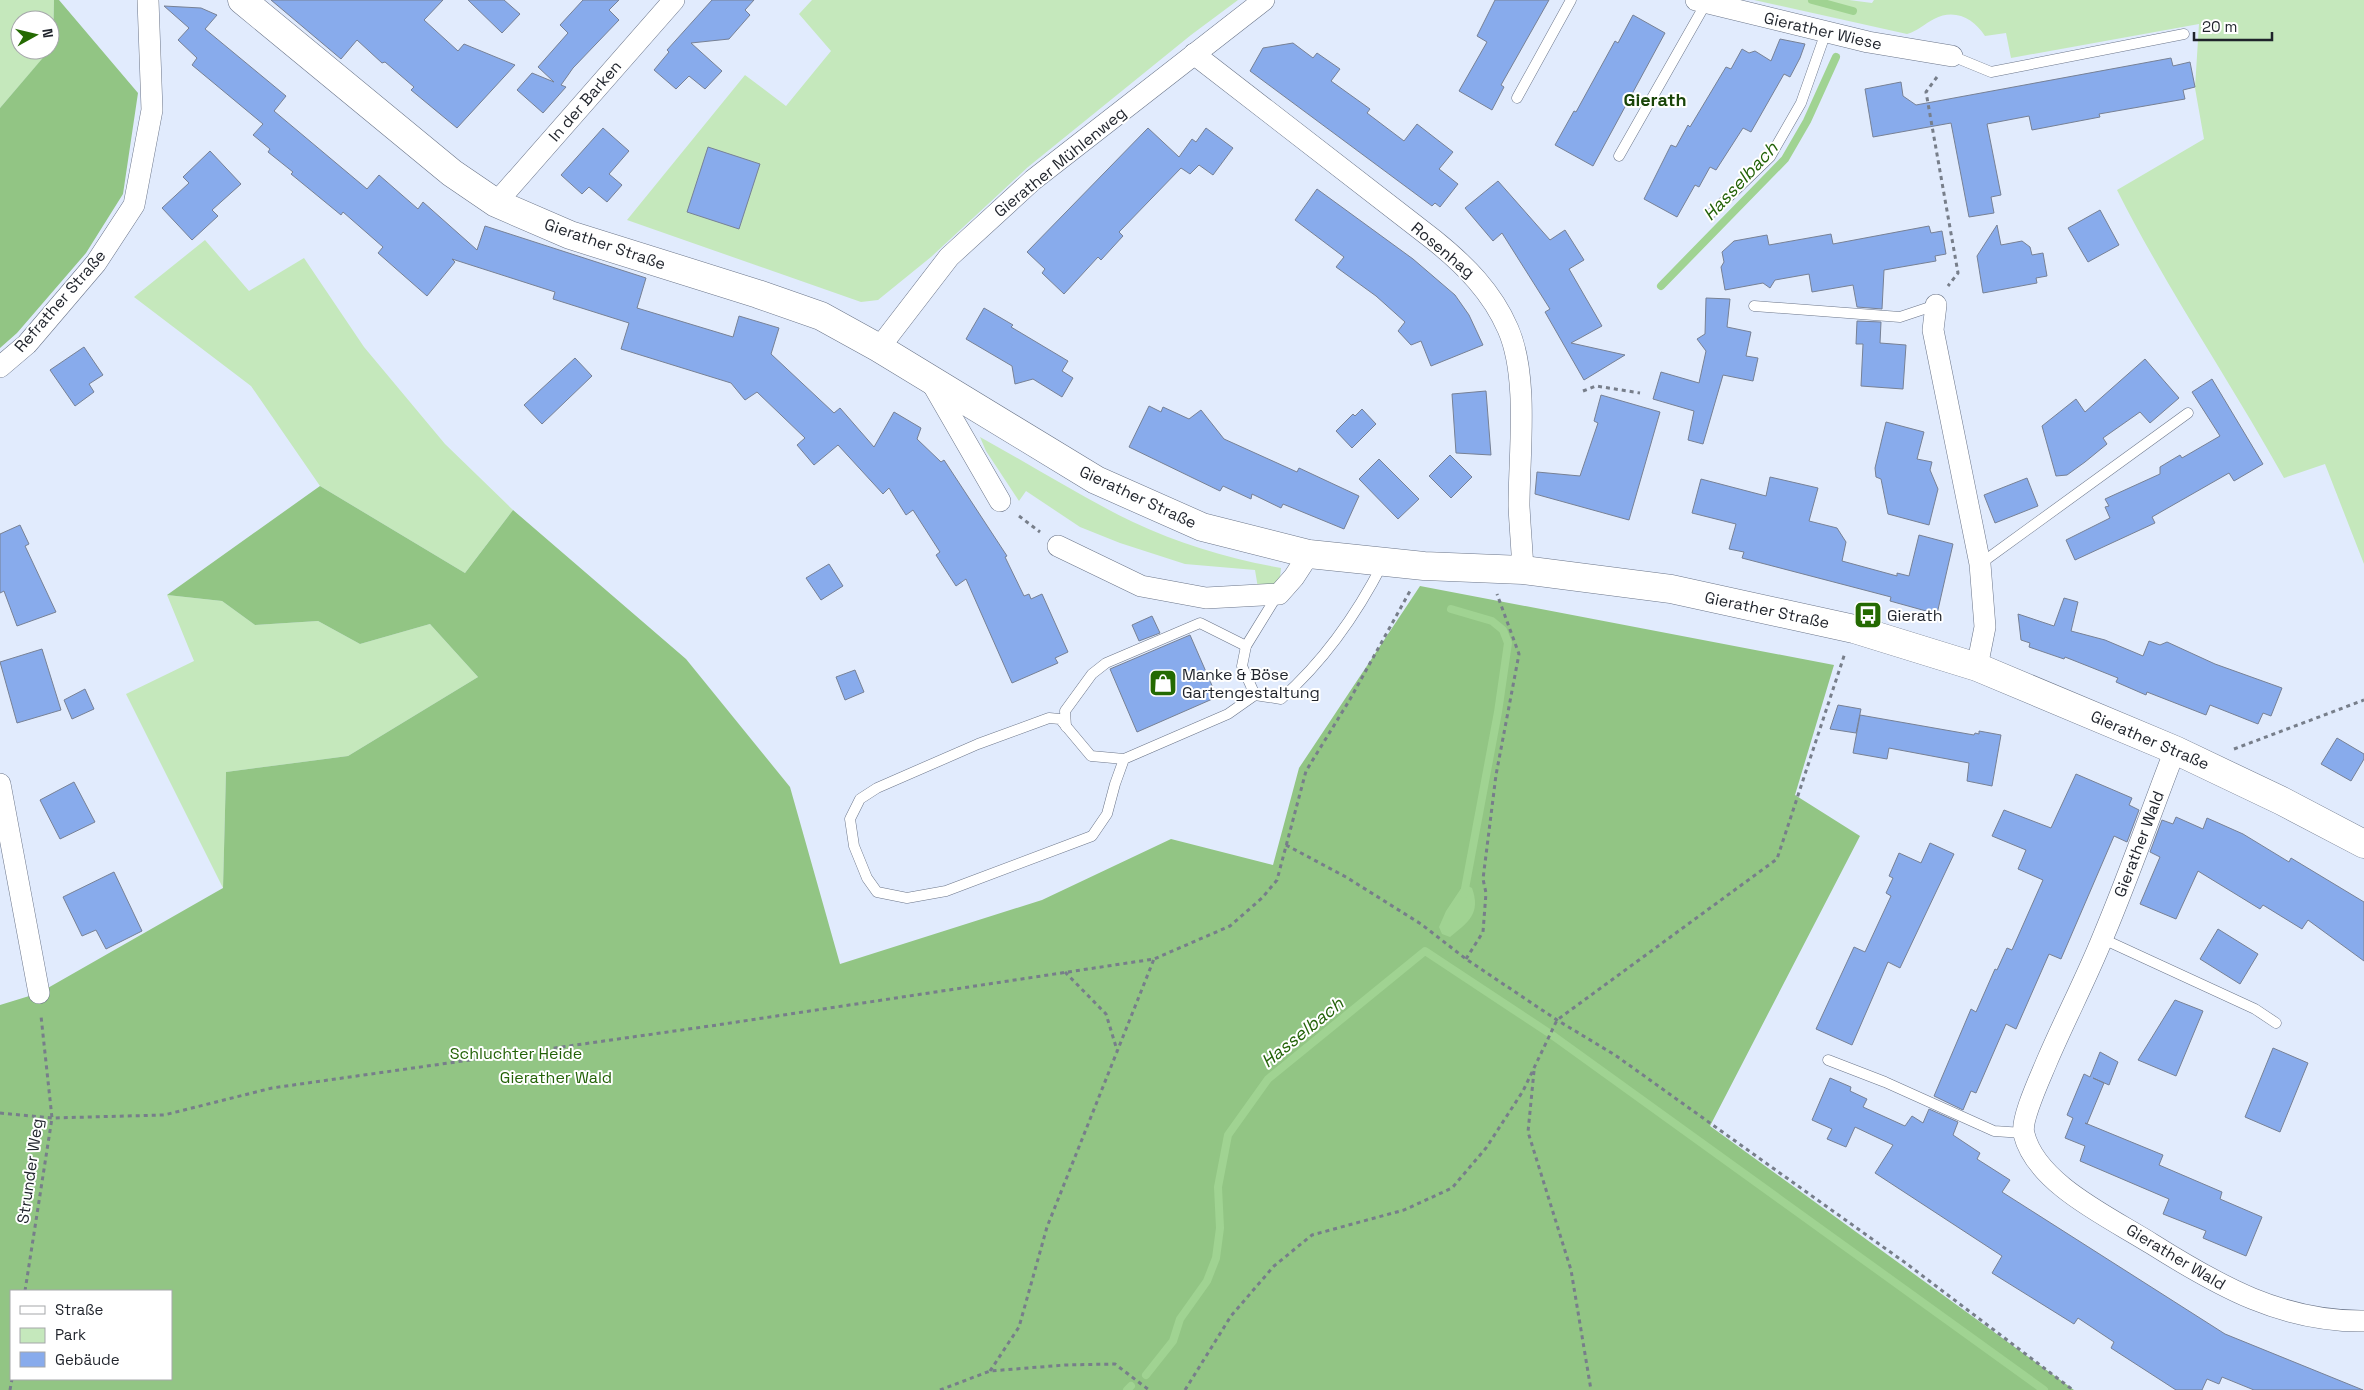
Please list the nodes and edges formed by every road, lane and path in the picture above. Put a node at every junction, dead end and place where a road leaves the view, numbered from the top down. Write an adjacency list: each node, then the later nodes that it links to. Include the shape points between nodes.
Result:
1 (148, 0): 18 (street, Refrather Straße, via 152,110 134,205 96,264 27,344)
2 (242, 0): 13 (street, Gierather Straße, via 452,173)
3 (674, 0): 13 (street, In der Barken)
4 (1264, 0): 9 (street, Gierather Mühlenweg)
5 (1571, 0): 11 (lane)
6 (1701, 1): 7 (street, Gierather Wiese); 12 (lane)
7 (1826, 32): 10 (street, Gierather Wiese); 14 (lane, via 1801,103 1770,157)
8 (2184, 34): 10 (lane, via 1991,72)
9 (1194, 54): 17 (street, Gierather Mühlenweg, via 1033,180 949,257); 30 (street, Rosenhag, via 1441,245 1481,283 1508,329 1518,368)
10 (1952, 56): 16 (path, via 1926,92 1958,273)
11 (1517, 98)
12 (1619, 156)
13 (496, 202): 17 (street, Gierather Straße, via 570,235 821,316)
14 (1713, 212)
15 (1754, 306): 16 (lane, via 1900,317)
16 (1936, 306): 27 (street, via 1933,330)
17 (879, 348): 19 (street, Gierather Straße)
18 (0, 367)
19 (929, 378): 23 (street, Gierather Straße); 25 (street, Gierather Straße, via 1096,480 1202,527)
20 (1583, 391): 21 (path, via 1596,386)
21 (1640, 393)
22 (2188, 413): 27 (lane)
23 (1000, 501): 24 (path)
24 (1058, 546): 31 (street, via 1141,586 1206,598)
25 (1308, 554): 26 (street, Gierather Straße); 31 (street)
26 (1383, 562): 28 (street, Gierather Straße); 35 (lane, via 1339,635 1308,676 1281,699)
27 (1980, 564): 34 (street, via 1985,627)
28 (1424, 566): 29 (street, Gierather Straße); 43 (path, via 1306,771)
29 (1488, 569): 30 (street, Gierather Straße); 46 (path, via 1519,654 1495,784 1483,879 1486,893 1483,932)
30 (1523, 570): 32 (street, Gierather Straße, via 1671,589)
31 (1279, 594): 33 (lane)
32 (1854, 629): 34 (street, Gierather Straße); 49 (path, via 1777,859)
33 (1246, 646): 35 (lane, via 1242,666); 37 (lane, via 1200,623 1139,647 1106,663 1092,674 1065,711)
34 (1977, 667): 38 (street, Gierather Straße)
35 (1254, 695): 39 (lane, via 1228,714)
36 (2364, 700): 40 (path, via 2236,747)
37 (1066, 726): 39 (lane, via 1091,756); 39 (lane, via 1060,719 1049,718 970,747 877,788 860,799 850,819 854,846 867,878 877,892 908,898 946,890 1092,836 1107,814)
38 (2175, 750): 40 (street, Gierather Straße); 44 (street, Gierather Wald)
39 (1124, 760)
40 (2215, 768): 42 (street, Gierather Straße)
41 (0, 784): 48 (street)
42 (2364, 844)
43 (1286, 845): 45 (path, via 1277,880 1230,926); 46 (path, via 1346,877 1421,924)
44 (2103, 938): 50 (lane, via 2255,1008); 56 (street, Gierather Wald, via 2030,1103)
45 (1154, 959): 47 (path); 51 (path)
46 (1466, 959): 49 (path)
47 (1064, 972): 51 (path, via 1106,1014); 55 (path, via 272,1088 164,1114)
48 (39, 993): 55 (path, Strunder Weg)
49 (1557, 1020): 53 (path); 64 (path, via 1615,1055 1732,1136)
50 (2276, 1023)
51 (1117, 1050): 59 (path, via 1047,1226 1019,1327)
52 (1828, 1060): 56 (lane, via 1886,1082 1994,1131)
53 (1535, 1068): 62 (path, via 1486,1148 1452,1188 1404,1210 1312,1235 1274,1266 1230,1316); 63 (path, via 1528,1132 1571,1270)
54 (0, 1113): 55 (path)
55 (52, 1118): 57 (path, Strunder Weg)
56 (2023, 1133): 58 (street, Gierather Wald, via 2037,1164 2069,1192 2184,1264 2245,1297 2294,1314)
57 (25, 1290)
58 (2364, 1321)
59 (990, 1371): 60 (path); 61 (path, via 1115,1364)
60 (940, 1390)
61 (1149, 1390)
62 (1185, 1390)
63 (1590, 1390)
64 (2073, 1390)

